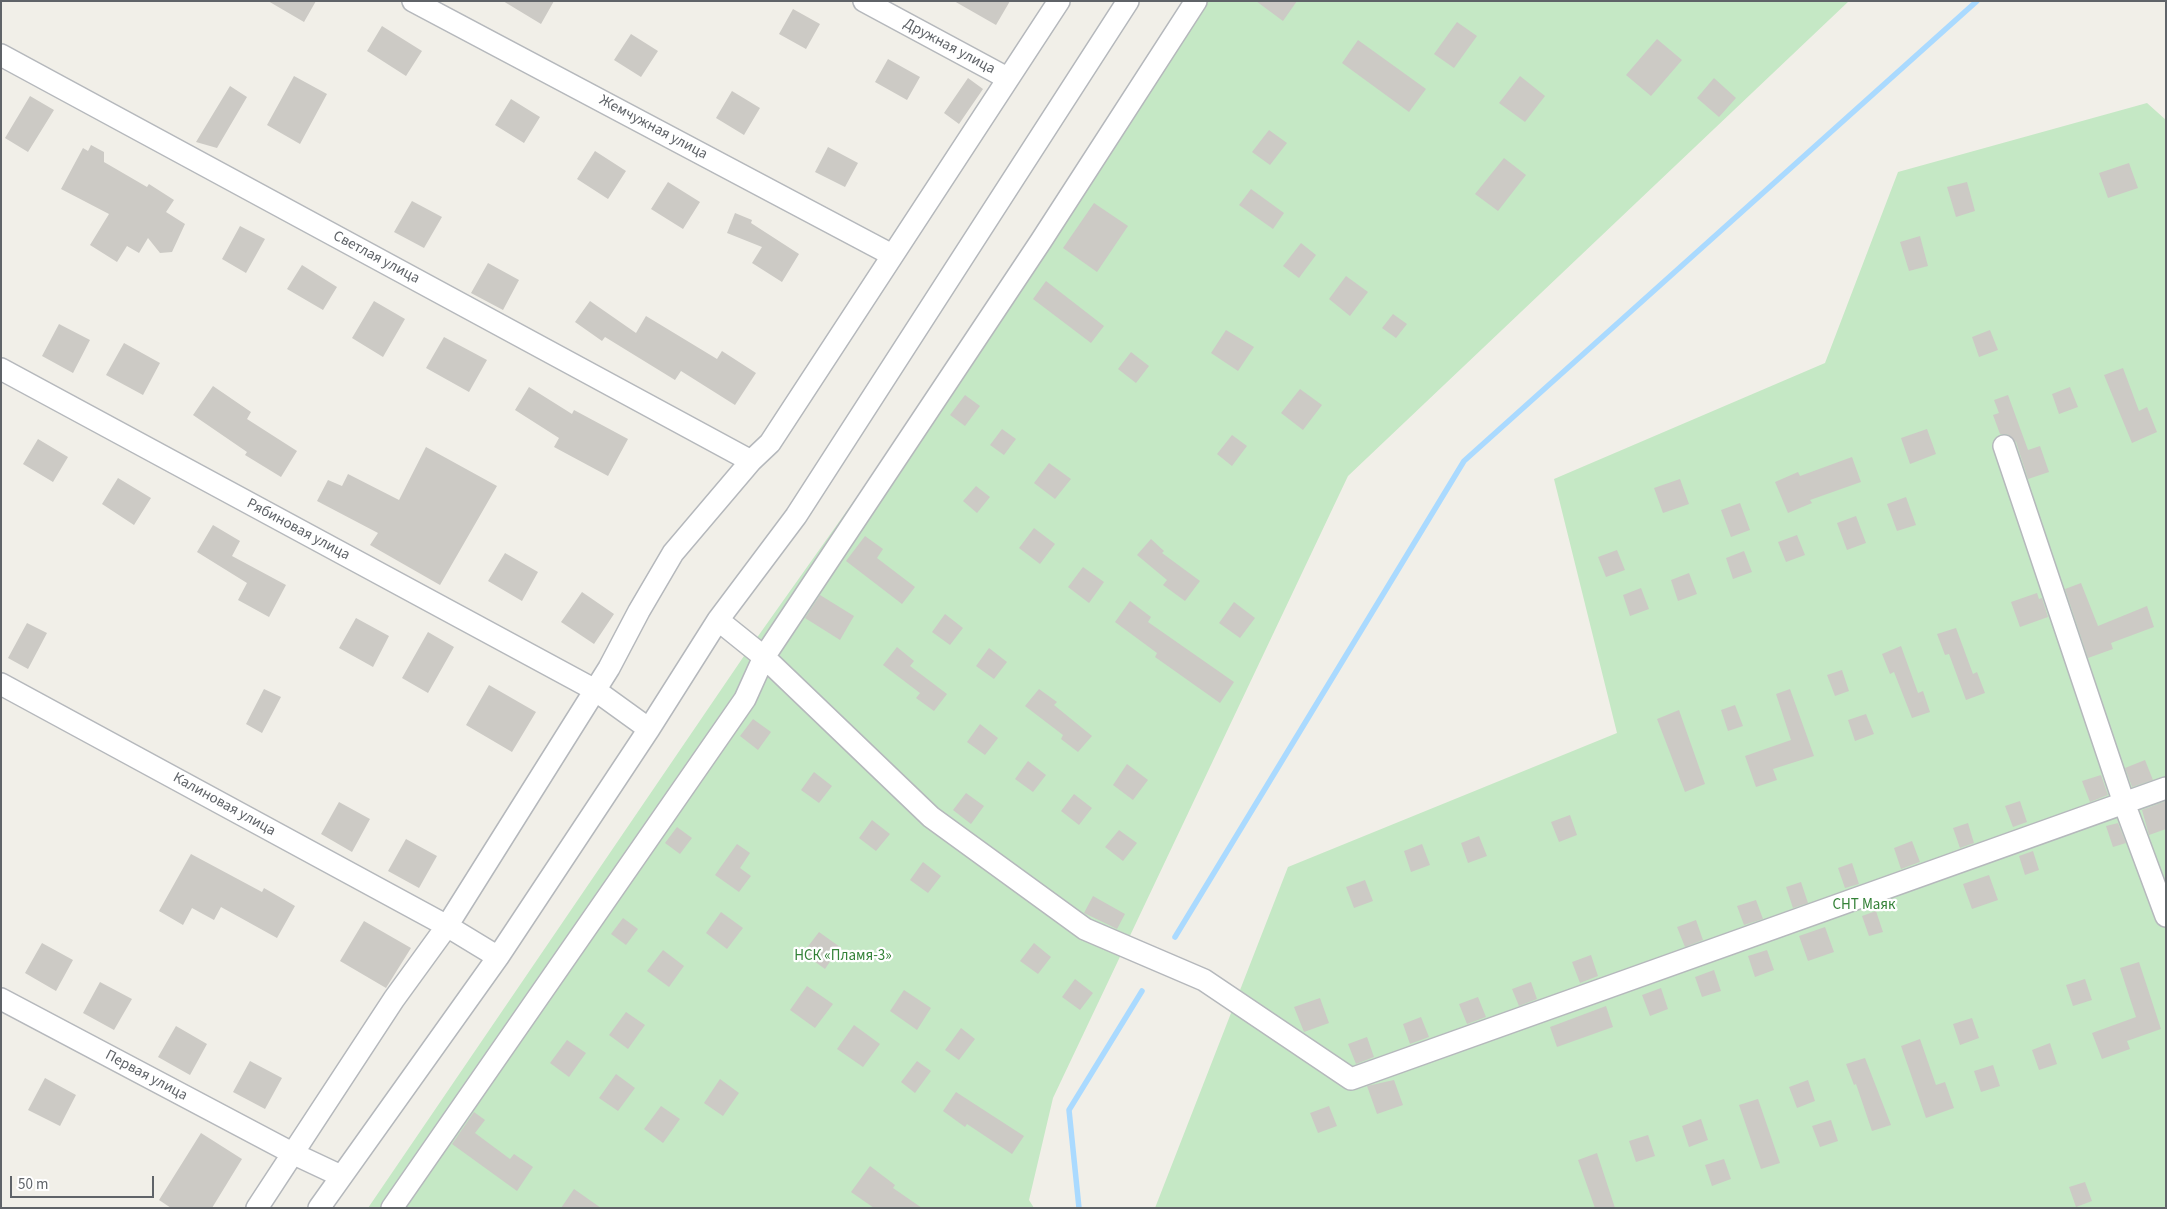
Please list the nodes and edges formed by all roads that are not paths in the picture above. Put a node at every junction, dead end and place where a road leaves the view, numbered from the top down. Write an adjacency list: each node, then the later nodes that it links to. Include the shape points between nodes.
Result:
1 (413, 1): 8 (street, Жемчужная улица)
2 (864, 1): 7 (street, Дружная улица)
3 (1059, 1): 7 (street)
4 (1128, 1): 12 (street, via 796,516)
5 (1196, 1): 13 (street, via 1036,249)
6 (1, 55): 11 (street, Светлая улица)
7 (1007, 78): 8 (street)
8 (892, 255): 11 (street, via 770,443)
9 (1, 369): 15 (street, Рябиновая улица)
10 (2004, 446): 18 (street)
11 (751, 462): 15 (street, via 673,553)
12 (718, 620): 13 (street); 16 (street)
13 (764, 657): 18 (street, via 931,818 1085,929 1204,980 1351,1079); 27 (street, via 740,707)
14 (1, 684): 20 (street, Калиновая улица)
15 (595, 690): 16 (street, Рябиновая улица); 20 (street)
16 (649, 729): 21 (street)
17 (2166, 788): 18 (street)
18 (2124, 803): 19 (street)
19 (2166, 916)
20 (447, 926): 21 (street, Калиновая улица); 23 (street, via 394,999)
21 (498, 957): 24 (street)
22 (1, 999): 23 (street, Первая улица)
23 (292, 1153): 24 (street, Первая улица); 25 (street)
24 (341, 1176): 26 (street)
25 (257, 1208)
26 (319, 1208)
27 (392, 1208)

